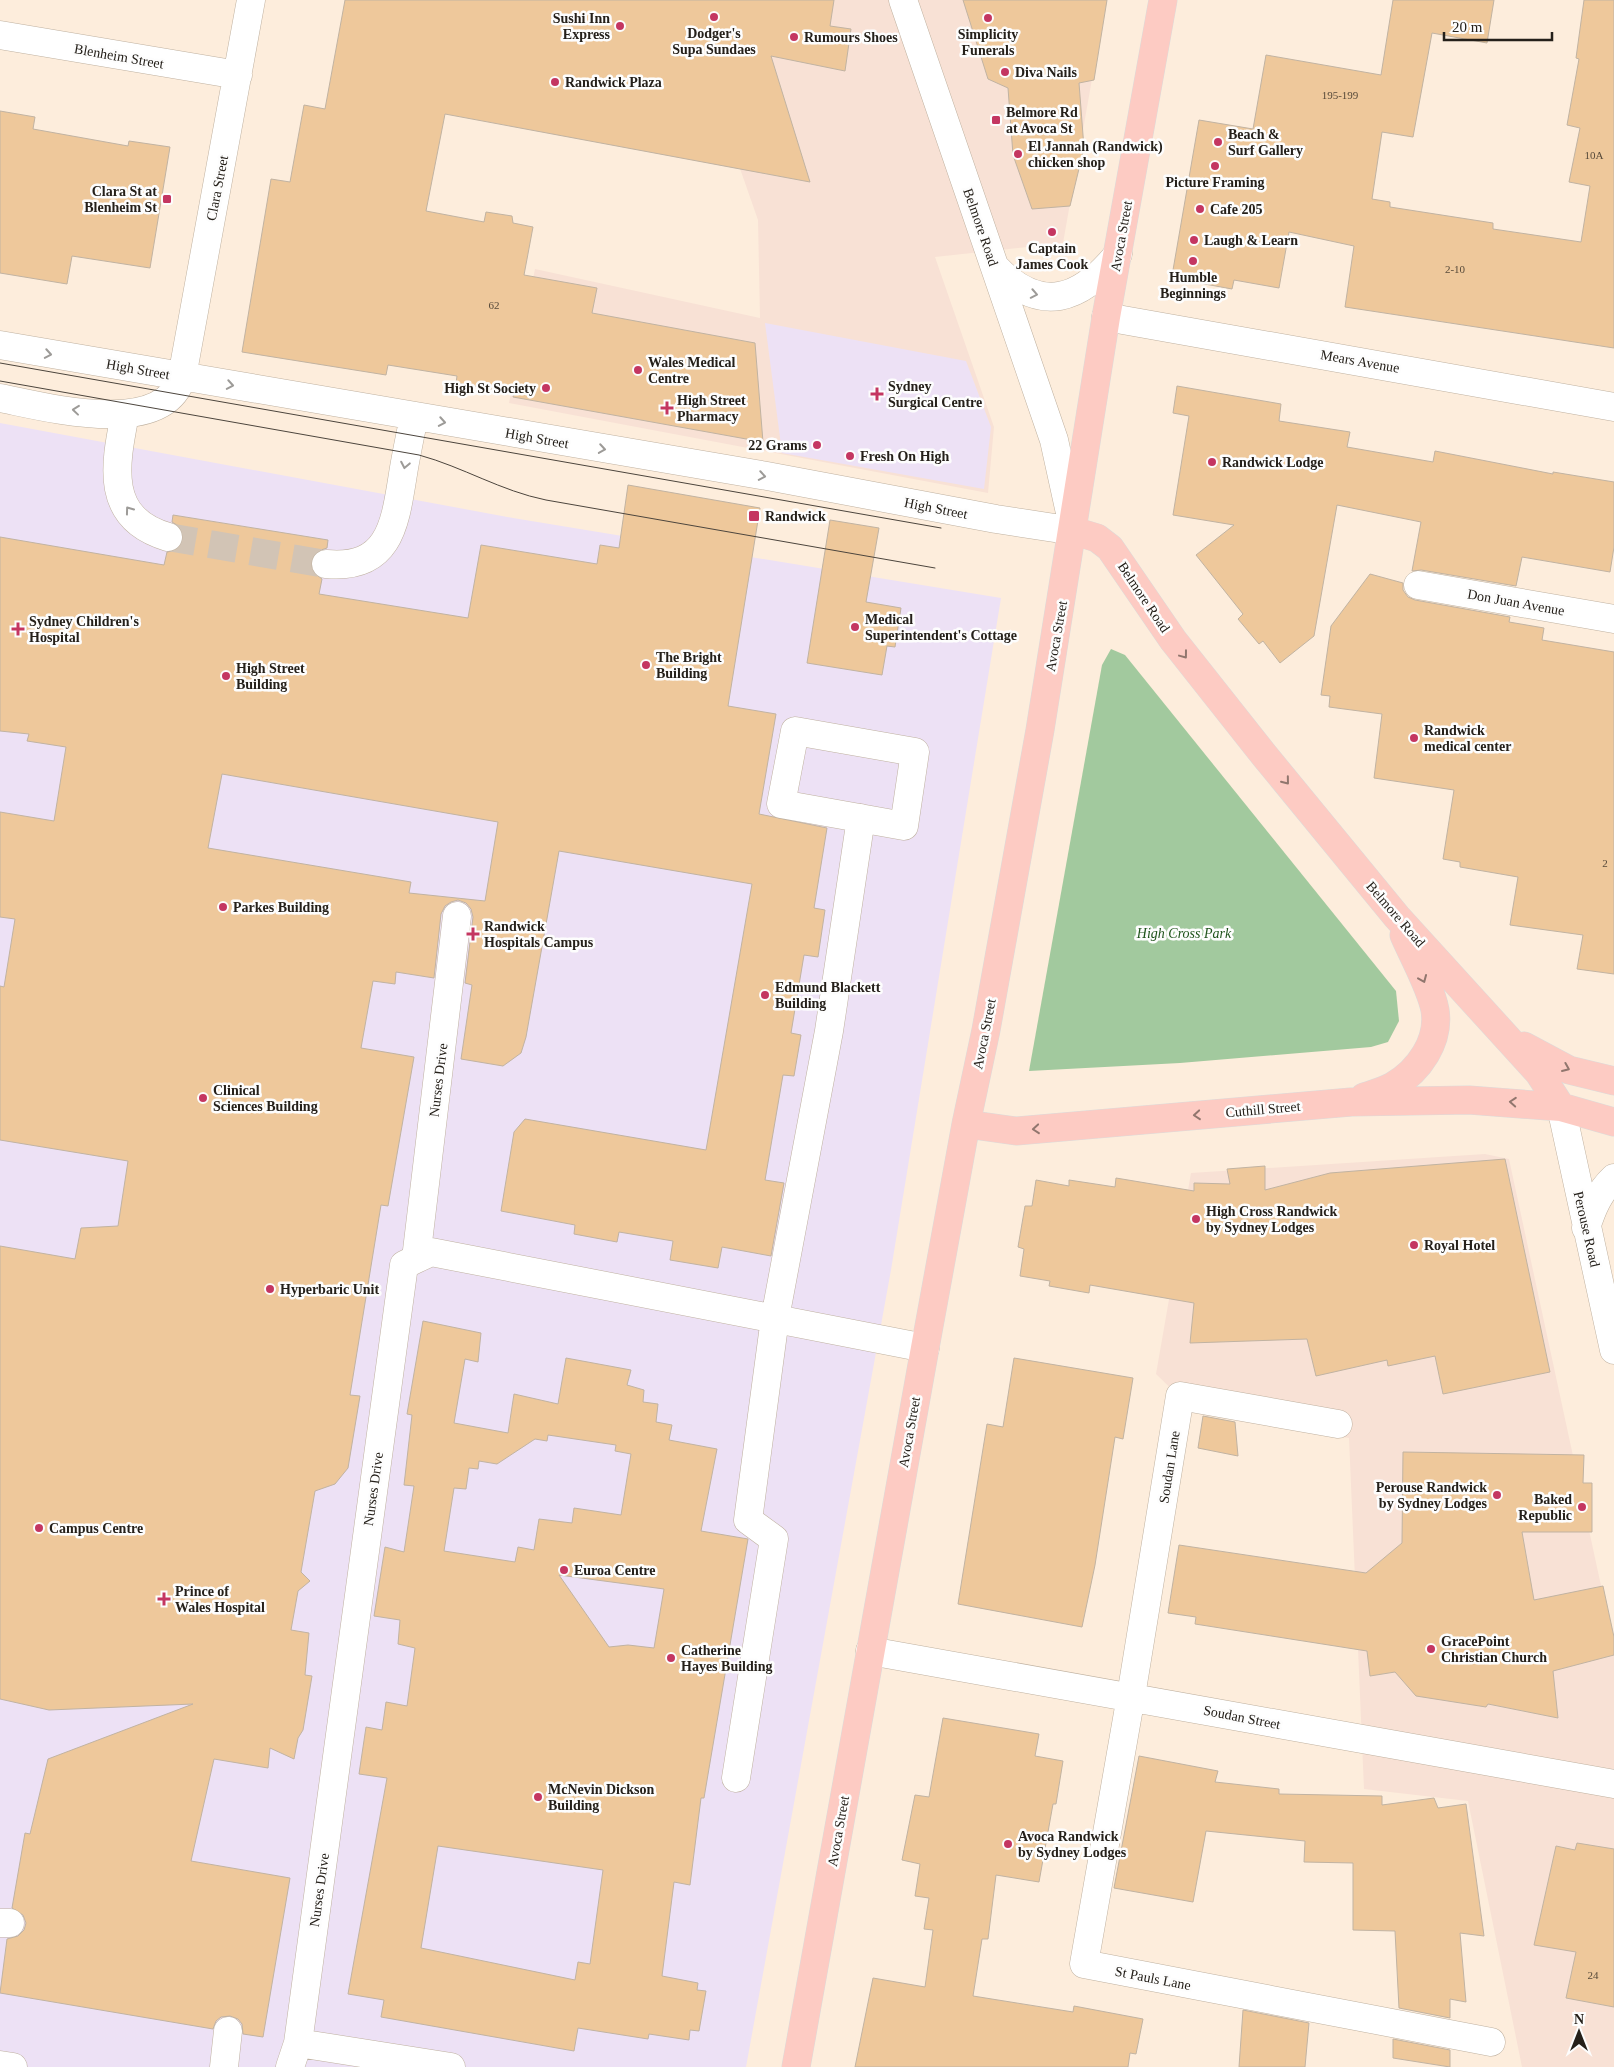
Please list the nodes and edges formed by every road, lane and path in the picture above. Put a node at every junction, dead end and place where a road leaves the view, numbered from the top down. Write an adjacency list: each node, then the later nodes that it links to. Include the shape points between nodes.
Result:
1 (251, 0): 5 (street, Clara Street)
2 (903, 0): 7 (street, Belmore Road)
3 (1163, 0): 6 (main road, Avoca Street)
4 (0, 35): 5 (street, Blenheim Street)
5 (238, 76): 10 (street, Clara Street)
6 (1118, 254): 7 (street, one-way to 6, via 1024,292 1055,296 1071,294 1089,285); 8 (main road, Avoca Street)
7 (995, 267): 15 (street, Belmore Road, via 1054,440)
8 (1106, 317): 12 (street, Mears Avenue); 15 (main road, Avoca Street)
9 (0, 345): 10 (street, High Street, one-way to 10)
10 (182, 377): 13 (street, via 176,389 159,405 142,412); 14 (street, High Street, one-way to 14)
11 (0, 398): 13 (street, one-way to 11)
12 (1614, 407)
13 (124, 414): 16 (street, one-way to 13, via 151,530 134,517 119,494 116,458)
14 (414, 417): 15 (street, High Street, one-way to 15); 17 (street, one-way to 17, via 395,516 383,545 372,556 356,563)
15 (1074, 531): 22 (main road, Belmore Road, one-way to 22, via 1097,538 1110,548 1190,662); 28 (main road, Avoca Street, via 988,1021)
16 (168, 537)
17 (326, 564)
18 (1418, 585): 19 (street, Don Juan Avenue)
19 (1614, 619)
20 (861, 818): 20 (street, via 781,804 795,731 915,752 904,826); 32 (street, via 829,1031)
21 (457, 916): 31 (street, Nurses Drive)
22 (1397, 918): 23 (main road, Belmore Road); 25 (main road, one-way to 25, via 1435,1009 1435,1030 1421,1062 1392,1087)
23 (1494, 1024): 24 (main road, one-way to 24, via 1558,1065); 26 (main road, Belmore Road, via 1539,1074)
24 (1614, 1081)
25 (1351, 1102): 26 (main road, Cuthill Street, one-way to 25, via 1469,1100); 28 (main road, Cuthill Street, one-way to 28, via 1016,1131)
26 (1561, 1107): 27 (main road, Cuthill Street); 30 (street, Perouse Road)
27 (1614, 1122)
28 (966, 1124): 33 (main road, Avoca Street)
29 (1614, 1178): 30 (street, via 1595,1204)
30 (1586, 1228): 34 (street, Perouse Road)
31 (416, 1259): 32 (street, via 431,1252); 42 (street, Nurses Drive, via 404,1265)
32 (775, 1318): 33 (street); 38 (street, via 748,1520 774,1539)
33 (925, 1348): 36 (main road, Avoca Street)
34 (1614, 1350)
35 (1338, 1424): 37 (street, Soudan Lane, via 1180,1396)
36 (870, 1651): 37 (street, Soudan Street); 47 (main road, Avoca Street)
37 (1131, 1696): 39 (street, Soudan Street); 41 (street, St Pauls Lane, via 1084,1964)
38 (736, 1778)
39 (1614, 1784)
40 (228, 2031): 45 (street)
41 (1491, 2042)
42 (294, 2055): 46 (street)
43 (0, 2065): 44 (street)
44 (14, 2067)
45 (224, 2067)
46 (451, 2067)
47 (796, 2067)

